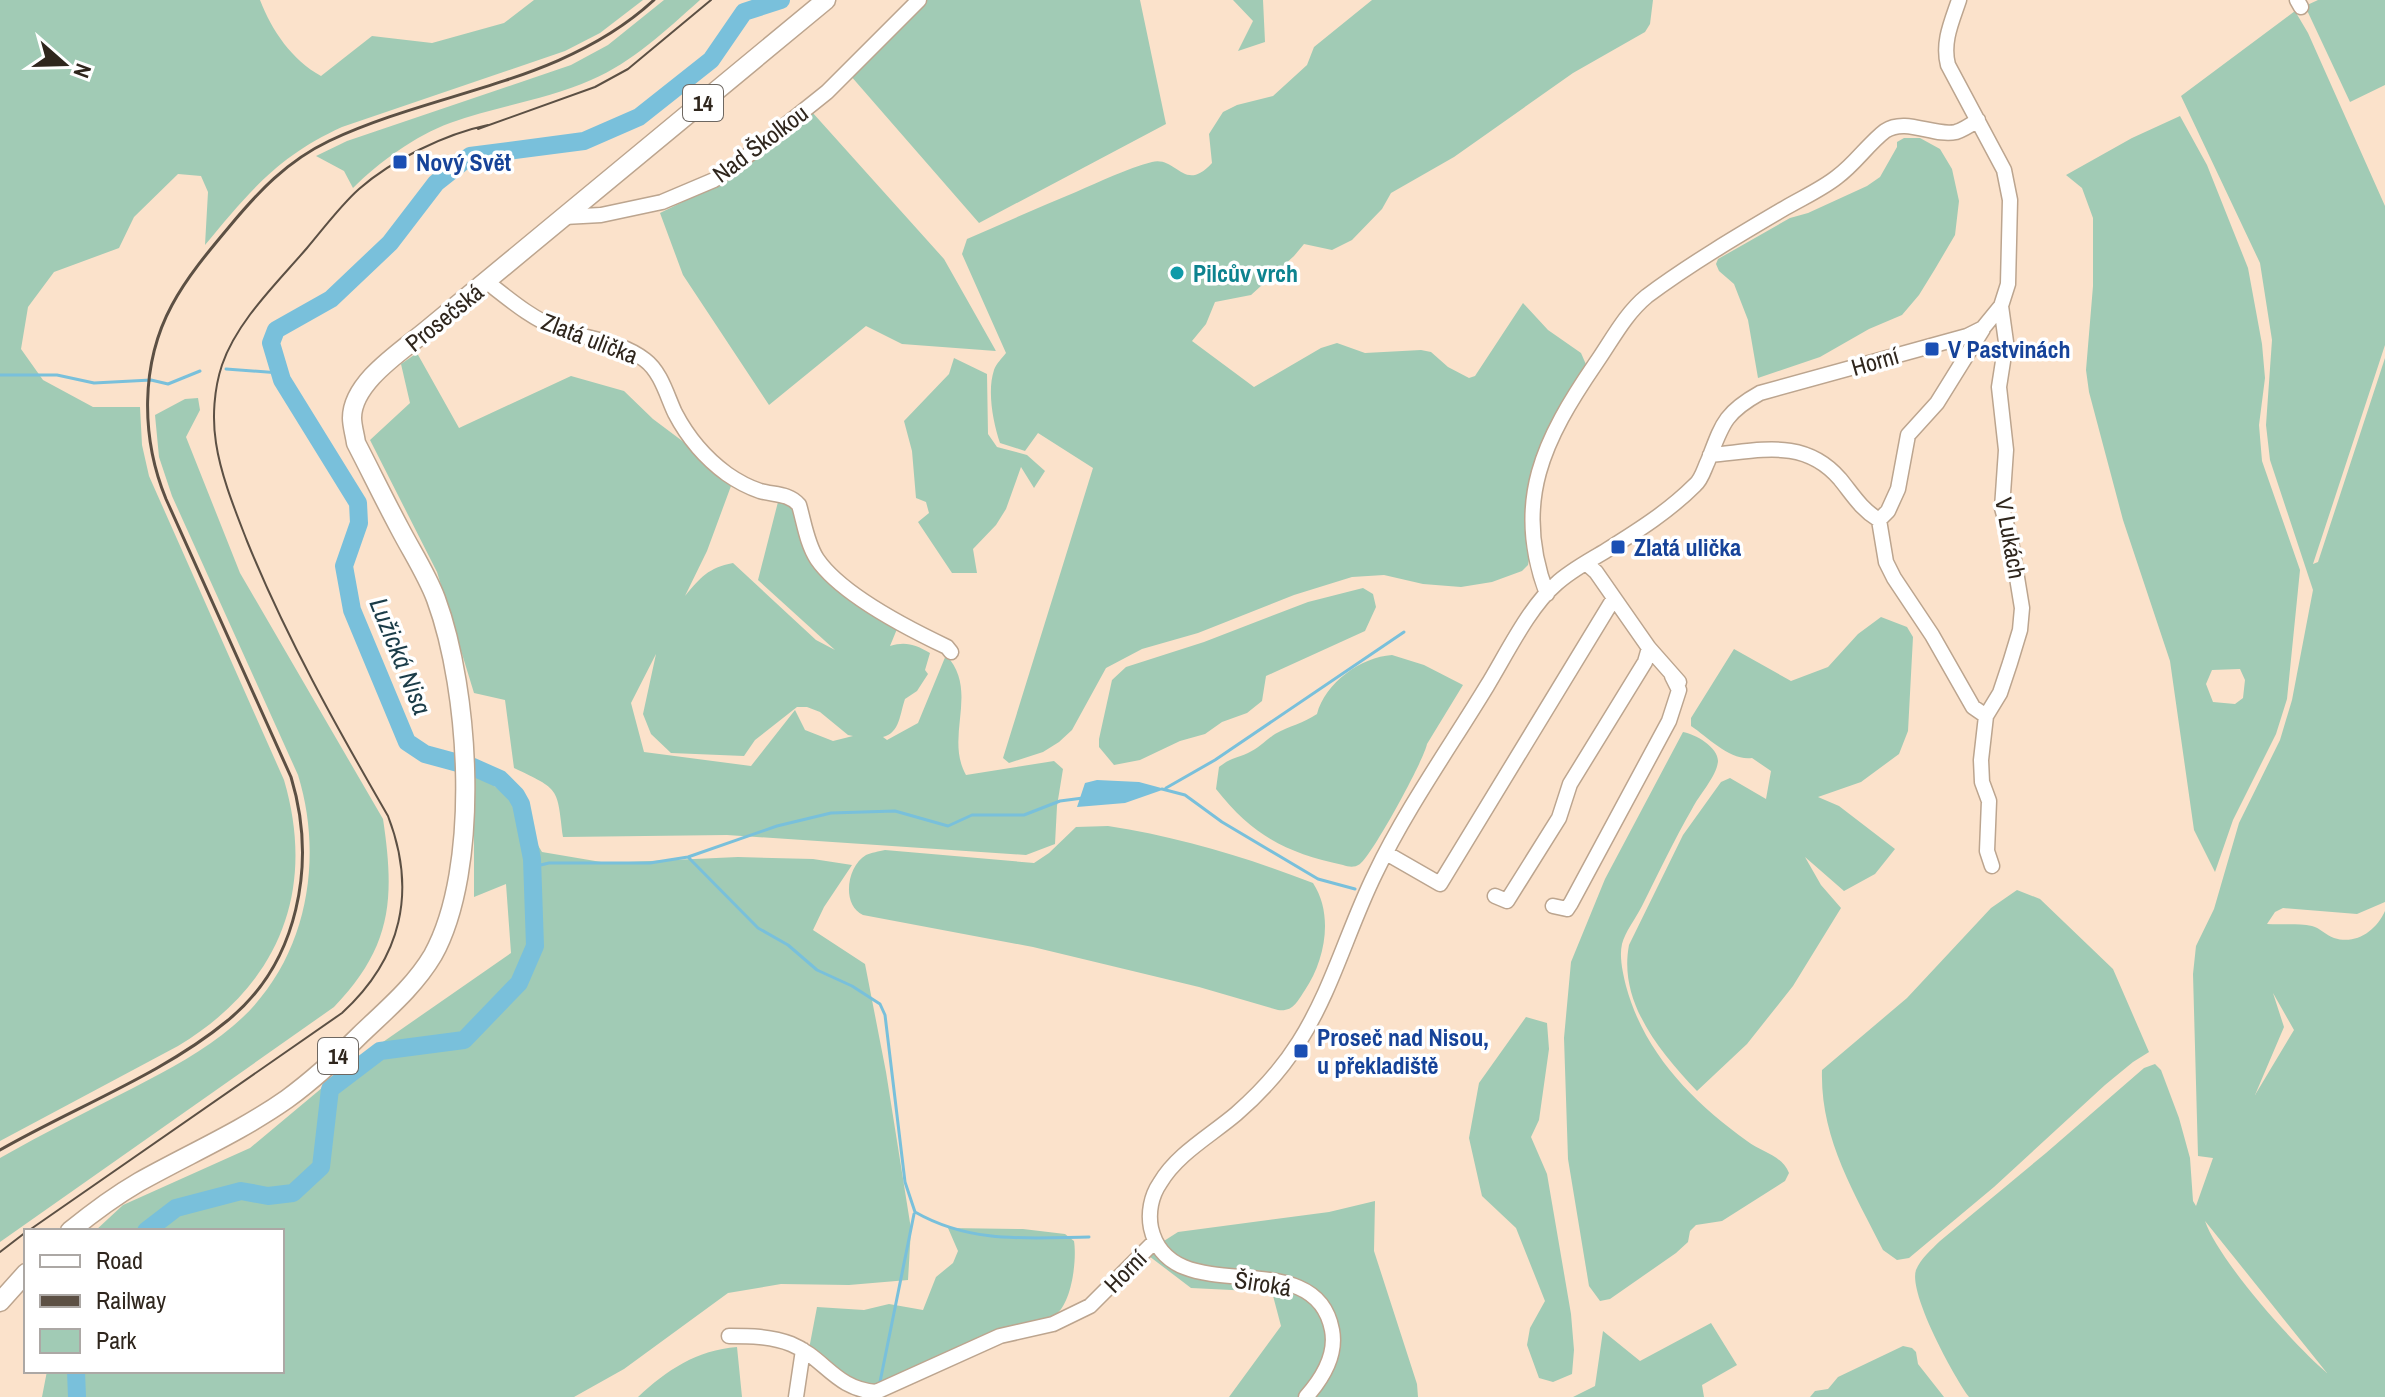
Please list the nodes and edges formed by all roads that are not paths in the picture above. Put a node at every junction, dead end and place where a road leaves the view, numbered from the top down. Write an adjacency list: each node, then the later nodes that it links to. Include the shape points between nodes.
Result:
1 (826, 0): 5 (main road, Prosečská / 14)
2 (919, 0): 5 (street, Nad Školkou, via 827,92 714,180 652,204)
3 (1959, 0): 4 (street, via 1945,56)
4 (1978, 120): 7 (street, via 2009,182 2008,284); 12 (street, via 1956,132 1900,125 1886,130 1837,178 1707,257 1629,314 1553,432 1536,478 1531,506)
5 (564, 217): 6 (main road, Prosečská / 14)
6 (487, 282): 15 (street, Zlatá ulička, via 544,322 594,336 647,361 687,435 709,457 737,480 794,500 817,559 832,574); 23 (main road, Prosečská / 14, via 365,383 352,416 356,443 436,599 460,691 465,777 461,857 452,904 432,955 403,994 289,1097 111,1199)
7 (2001, 306): 8 (street); 18 (street, V Lukách, via 2006,342 1999,387 2006,450 2002,508 2022,608 2010,663)
8 (1983, 328): 9 (street, Horní, via 1760,393 1736,406); 10 (street, via 1937,403 1908,435 1898,489)
9 (1710, 455): 10 (street, via 1800,451 1823,462 1864,511); 11 (street, Horní, via 1699,482 1651,523)
10 (1879, 520): 18 (street, via 1894,578 1973,707)
11 (1586, 563): 12 (street, Horní); 13 (street)
12 (1547, 594): 19 (street, Horní)
13 (1614, 598): 14 (street); 19 (street, via 1440,884)
14 (1649, 648): 16 (street); 21 (street, via 1570,784 1559,818 1507,901)
15 (951, 652)
16 (1672, 676): 17 (street); 22 (street, via 1679,690 1669,721 1605,844)
17 (1688, 692)
18 (1986, 716): 20 (street, V Lukách, via 1981,760)
19 (1386, 853): 24 (street, Horní, via 1299,1042 1257,1095 1179,1160 1157,1186 1149,1212)
20 (1992, 866)
21 (1495, 896)
22 (1562, 910)
23 (73, 1229)
24 (1155, 1241): 28 (street, Horní, via 1090,1306 1053,1324 1000,1336 876,1392 841,1381); 30 (street, Široká, via 1170,1258 1200,1272 1293,1284 1316,1298 1330,1323 1332,1347 1319,1383)
25 (24, 1275): 26 (main road)
26 (0, 1302)
27 (729, 1336): 28 (street, via 778,1340)
28 (803, 1350): 29 (street)
29 (796, 1397)
30 (1306, 1397)

